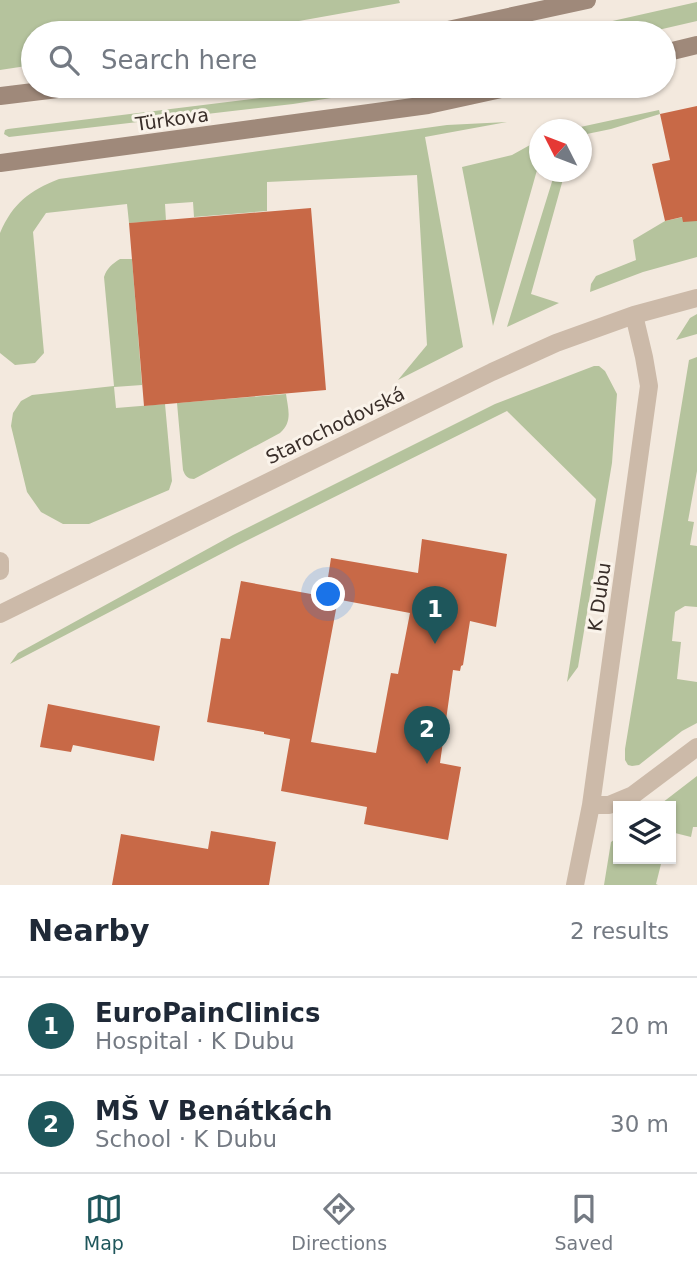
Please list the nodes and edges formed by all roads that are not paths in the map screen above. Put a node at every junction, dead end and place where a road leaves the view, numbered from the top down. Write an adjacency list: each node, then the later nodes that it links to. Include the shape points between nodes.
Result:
1 (587, 0): 2 (main road)
2 (490, 21)
3 (697, 45): 4 (main road)
4 (676, 50)
5 (21, 93): 6 (main road)
6 (0, 96)
7 (460, 98): 8 (main road, Türkova)
8 (0, 163)
9 (697, 298): 10 (street, Starochodovská)
10 (634, 315): 13 (street, Starochodovská, via 492,372); 15 (street, K Dubu, via 649,386)
11 (0, 561): 12 (street)
12 (0, 571)
13 (0, 614)
14 (697, 747): 15 (street, via 633,795 609,805)
15 (591, 805): 16 (street, K Dubu)
16 (575, 885)

